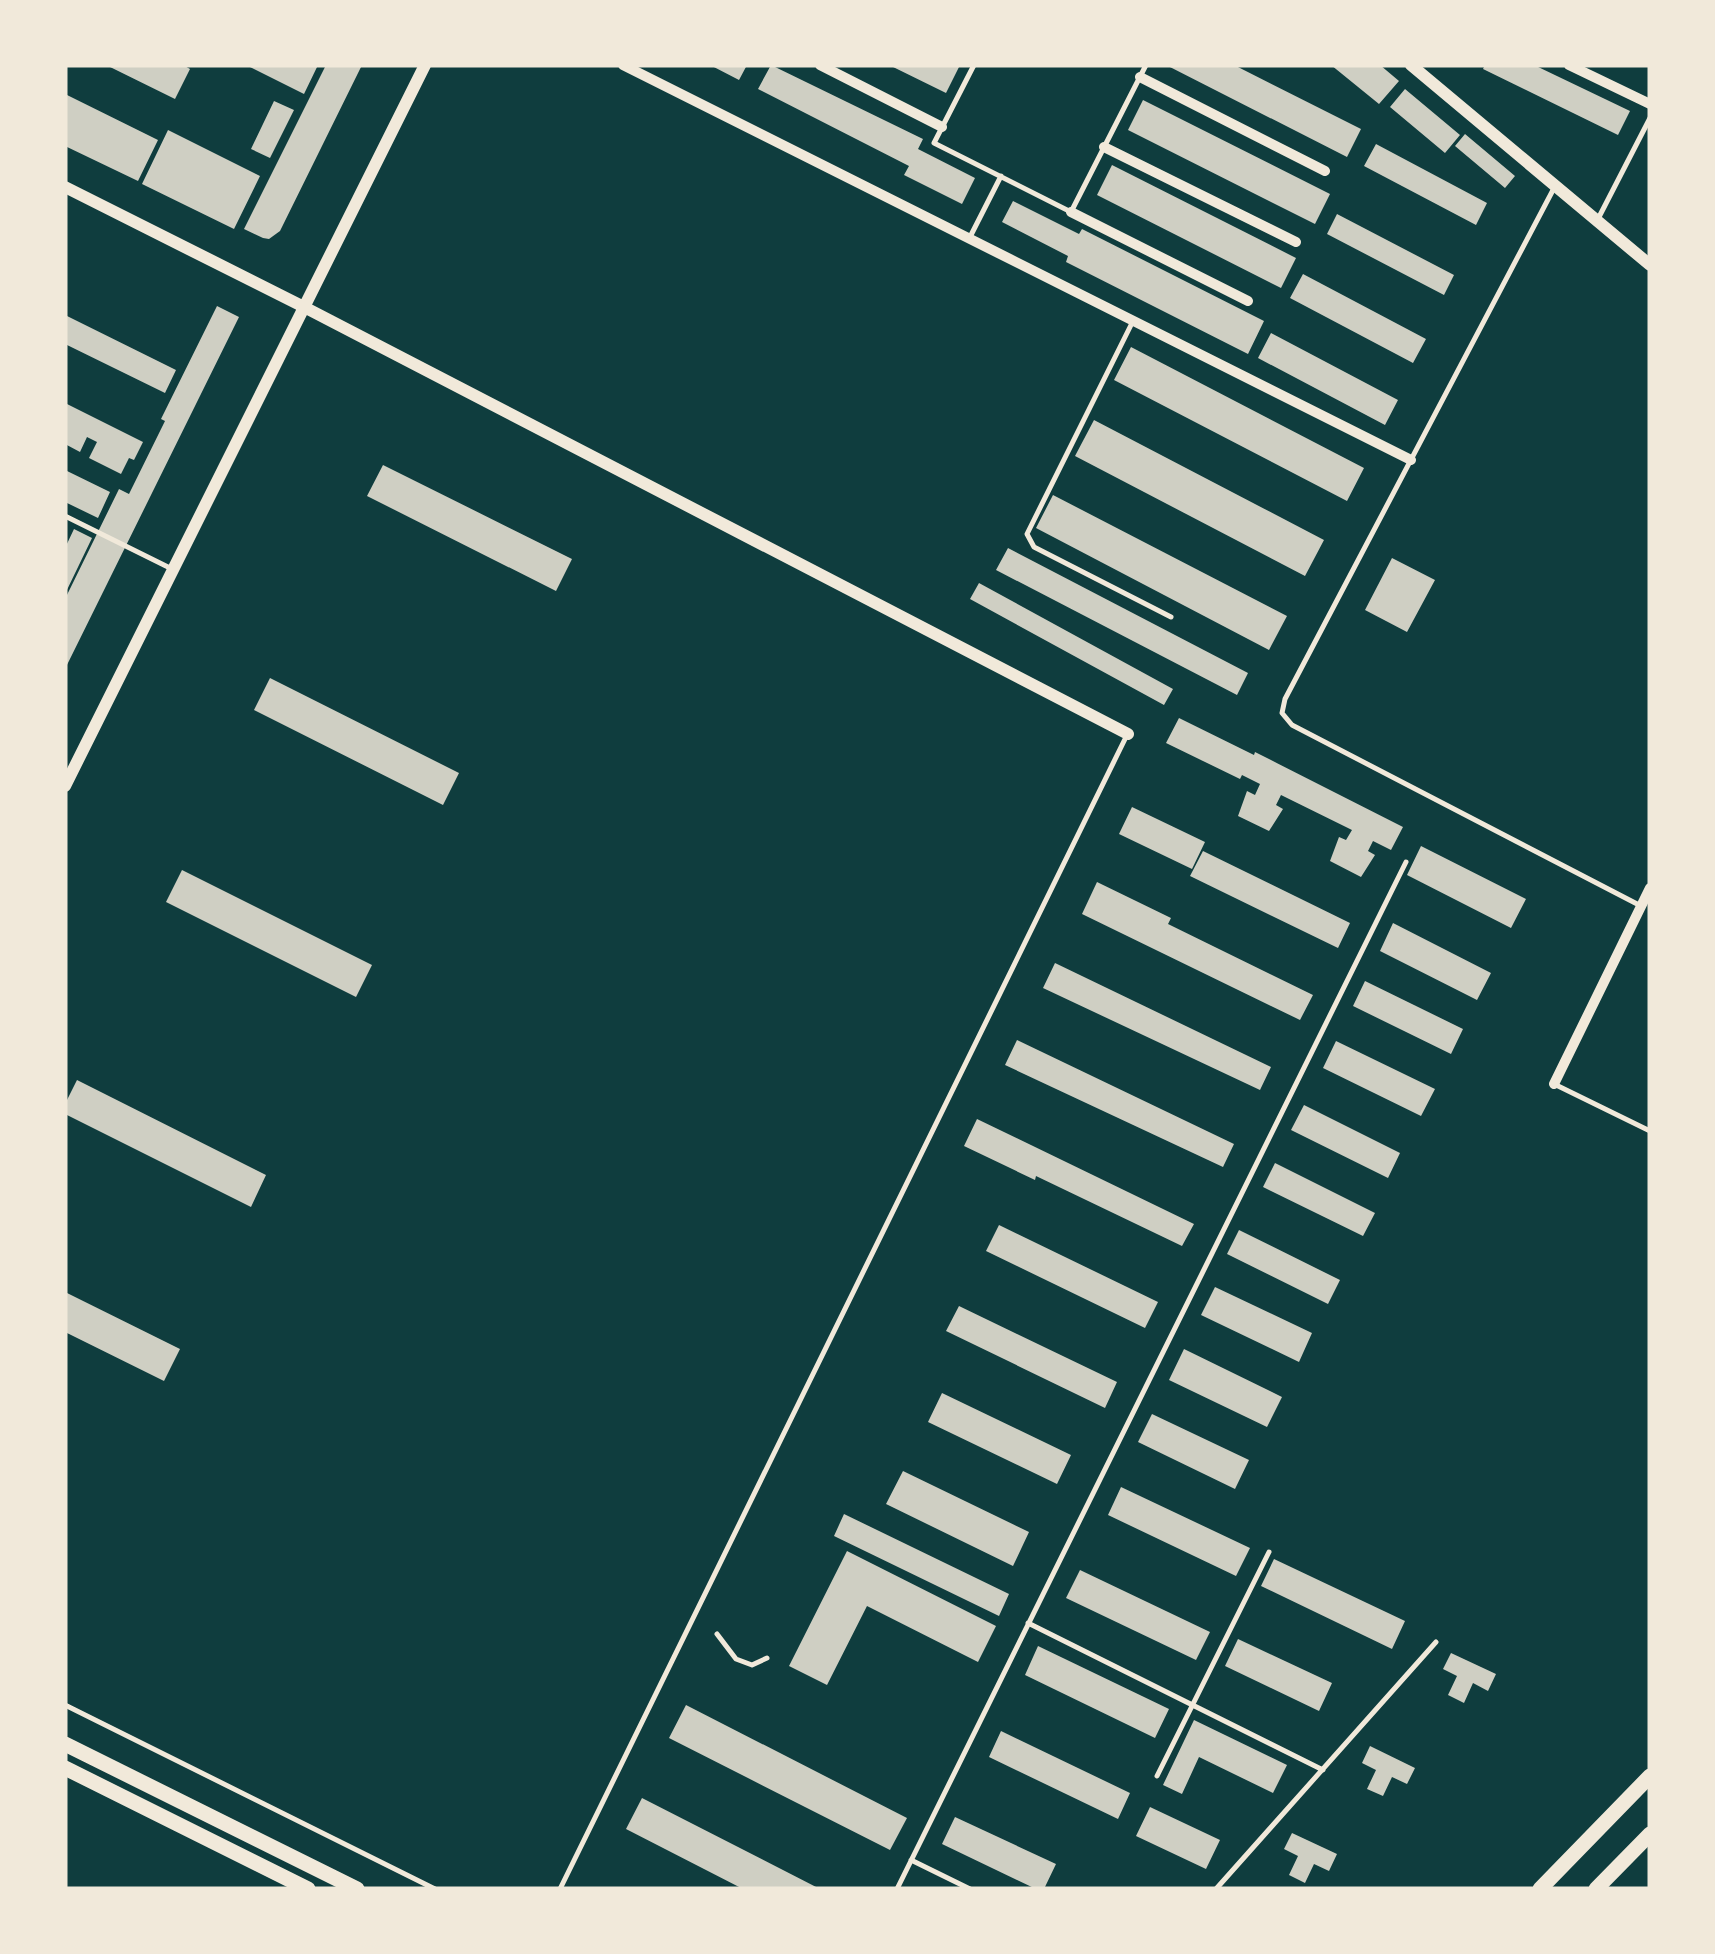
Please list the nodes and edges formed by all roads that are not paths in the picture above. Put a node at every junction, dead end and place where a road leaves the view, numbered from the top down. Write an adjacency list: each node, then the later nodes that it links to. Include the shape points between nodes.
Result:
1 (425, 65): 23 (street)
2 (623, 65): 19 (street)
3 (820, 65): 11 (street)
4 (974, 65): 11 (lane)
5 (1146, 65): 8 (lane)
6 (1411, 65): 16 (street)
7 (1569, 65): 9 (street)
8 (1140, 77): 12 (lane); 13 (street)
9 (1650, 104)
10 (1650, 118): 18 (lane)
11 (942, 127): 14 (lane, via 934,143)
12 (1104, 147): 17 (lane); 20 (street)
13 (1325, 171)
14 (1001, 176): 17 (lane); 19 (lane)
15 (65, 187): 23 (street)
16 (1555, 187): 18 (street); 25 (lane)
17 (1071, 212): 22 (street)
18 (1596, 221): 21 (street)
19 (970, 239): 24 (street)
20 (1296, 242)
21 (1650, 265)
22 (1248, 301)
23 (304, 307): 27 (street); 29 (street)
24 (1133, 321): 25 (street); 28 (lane, via 1027,534 1034,547)
25 (1411, 460): 33 (lane, via 1282,713)
26 (65, 516): 27 (lane)
27 (173, 570): 30 (street)
28 (1171, 617)
29 (1128, 734): 53 (lane)
30 (65, 786)
31 (1406, 862): 37 (lane)
32 (1650, 888): 33 (street)
33 (1642, 906): 34 (street)
34 (1554, 1084): 35 (lane)
35 (1650, 1131)
36 (1269, 1552): 42 (lane)
37 (1028, 1624): 42 (lane); 49 (lane)
38 (717, 1634): 40 (lane, via 736,1659 752,1665)
39 (1436, 1642): 45 (lane)
40 (767, 1658)
41 (65, 1705): 52 (lane)
42 (1194, 1705): 45 (lane); 46 (lane)
43 (65, 1744): 51 (main road)
44 (65, 1768): 50 (main road)
45 (1323, 1770): 56 (lane)
46 (1158, 1776)
47 (1650, 1776): 57 (main road)
48 (1650, 1834): 58 (main road)
49 (911, 1860): 54 (lane); 55 (lane)
50 (308, 1889)
51 (357, 1889)
52 (435, 1889)
53 (560, 1889)
54 (896, 1889)
55 (970, 1889)
56 (1216, 1889)
57 (1540, 1889)
58 (1596, 1889)

